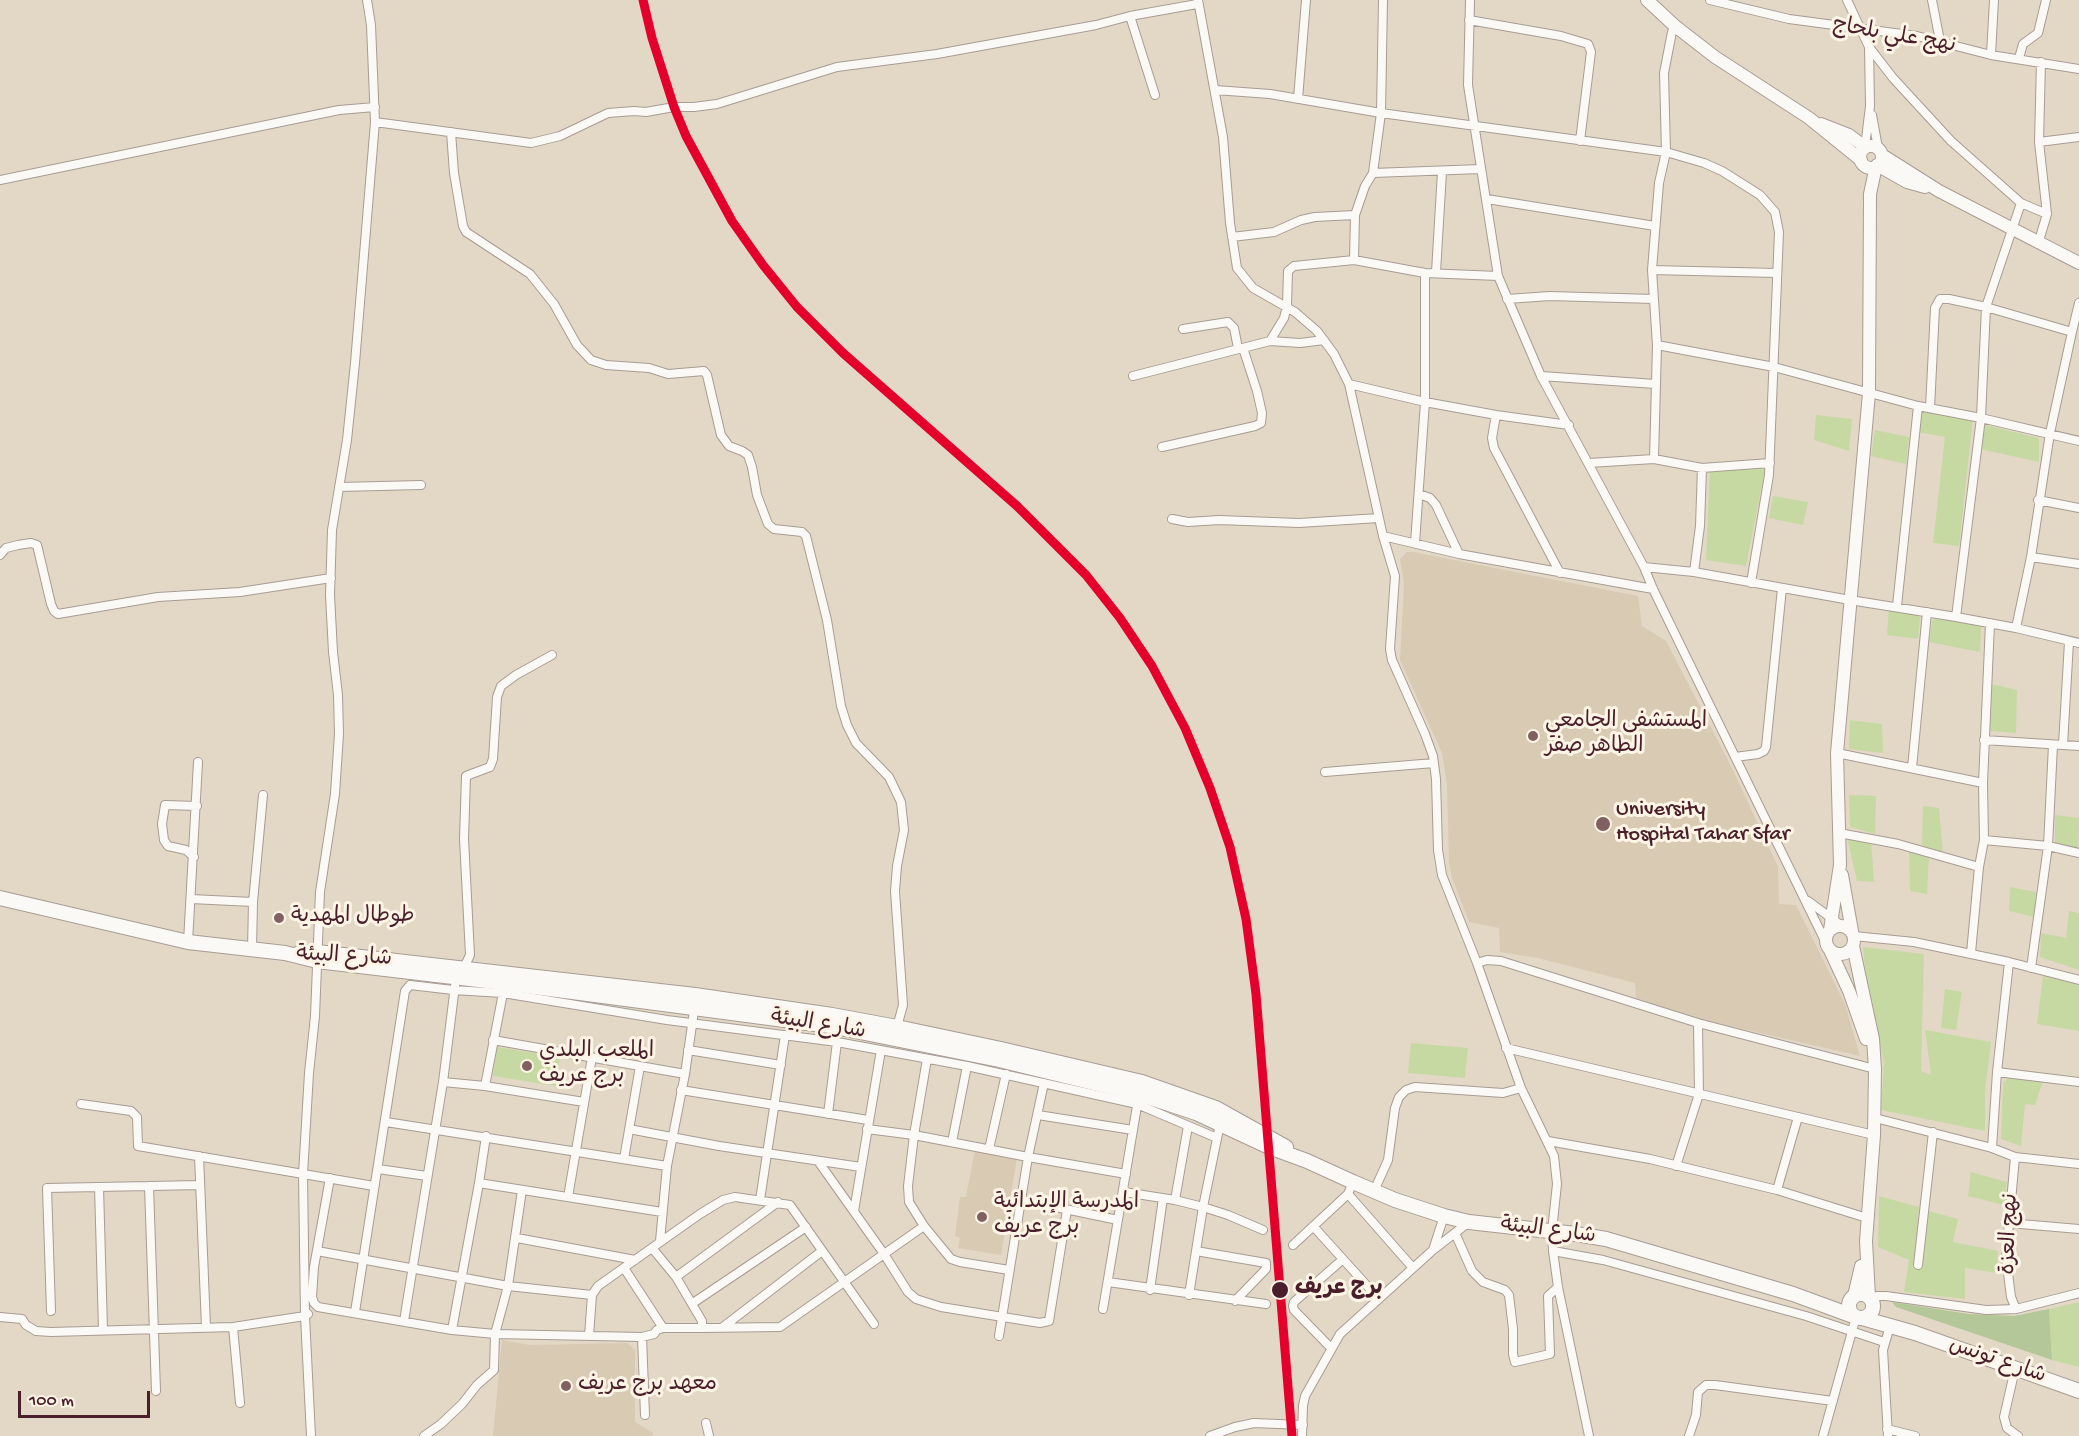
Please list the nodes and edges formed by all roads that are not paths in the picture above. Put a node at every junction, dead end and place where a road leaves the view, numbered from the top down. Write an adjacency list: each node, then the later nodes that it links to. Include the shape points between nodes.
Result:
1 (368, 0): 25 (street)
2 (1306, 0): 24 (street)
3 (1383, 0): 26 (street)
4 (1470, 0): 13 (street)
5 (1647, 0): 14 (street)
6 (1710, 0): 15 (street, نهج علي بلحاج, via 1789,19)
7 (1847, 0): 15 (street)
8 (1932, 0): 16 (street)
9 (1994, 0): 18 (street)
10 (2046, 0): 19 (street, via 2038,33 2023,44)
11 (1198, 2): 12 (street); 22 (street)
12 (1130, 16): 23 (street); 29 (street, via 937,54 837,67 717,104 608,113 560,136 531,143)
13 (1469, 20): 28 (street, via 1468,86); 31 (street, via 1588,44 1591,52)
14 (1676, 26): 33 (street, via 1664,73); 34 (street, via 1715,57 1809,118 1849,135)
15 (1860, 30): 16 (street, نهج علي بلحاج); 17 (street)
16 (1940, 41): 18 (street, نهج علي بلحاج)
17 (1869, 47): 34 (street); 40 (street, via 1951,141)
18 (1991, 55): 19 (street, نهج علي بلحاج)
19 (2019, 58): 20 (street, نهج علي بلحاج)
20 (2041, 62): 21 (street, نهج علي بلحاج); 32 (street)
21 (2079, 69)
22 (1215, 90): 24 (street); 45 (street)
23 (1155, 95)
24 (1298, 99): 26 (street)
25 (375, 107): 27 (street); 38 (street, via 339,110)
26 (1381, 113): 28 (street); 37 (street)
27 (375, 122): 29 (street); 85 (street, via 355,363)
28 (1474, 126): 31 (street); 35 (street)
29 (451, 132): 150 (street, via 454,173 466,232 530,274 591,360 668,374 704,371 721,435 729,446 748,455 768,524 806,536 847,725 856,743 889,777 901,802 904,830 895,891 903,1005)
30 (2079, 137): 32 (street)
31 (1580, 141): 33 (street)
32 (2039, 142): 41 (street)
33 (1666, 152): 43 (street); 52 (street, via 1722,171 1770,204 1778,221)
34 (1872, 158): 44 (street); 70 (street)
35 (1482, 169): 36 (street); 39 (street)
36 (1442, 172): 37 (street); 50 (street)
37 (1373, 173): 42 (street)
38 (0, 180)
39 (1487, 200): 43 (street); 53 (street)
40 (2021, 203): 41 (street); 44 (street)
41 (2047, 214): 46 (street)
42 (1355, 215): 45 (street, via 1315,217 1269,233); 47 (street)
43 (1655, 226): 49 (street)
44 (2012, 230): 46 (street); 58 (street)
45 (1232, 237): 57 (street, via 1237,268 1245,279 1260,294)
46 (2038, 244): 48 (street)
47 (1354, 260): 51 (street); 57 (street, via 1290,268)
48 (2079, 263)
49 (1652, 270): 52 (street); 55 (street)
50 (1436, 272): 51 (street); 53 (street)
51 (1425, 273): 71 (street)
52 (1777, 273): 65 (street)
53 (1498, 276): 54 (street)
54 (1507, 299): 55 (street); 67 (street)
55 (1654, 299): 63 (street)
56 (2079, 303): 60 (street)
57 (1287, 306): 61 (street); 62 (street, via 1280,328)
58 (1986, 307): 60 (street); 73 (street, via 1943,298 1936,304); 75 (street)
59 (1183, 329): 64 (street, via 1228,322)
60 (2072, 332): 77 (street)
61 (1324, 340): 62 (street); 68 (street)
62 (1270, 341): 64 (street)
63 (1657, 345): 65 (street); 69 (street)
64 (1240, 348): 66 (street); 79 (street, via 1261,407 1261,423)
65 (1774, 368): 70 (street); 81 (street)
66 (1133, 375)
67 (1541, 376): 69 (street); 76 (street)
68 (1349, 384): 71 (street); 89 (street)
69 (1655, 384): 80 (street)
70 (1869, 393): 72 (street); 104 (street)
71 (1425, 402): 74 (street); 86 (street)
72 (1918, 406): 73 (street); 105 (street)
73 (1930, 408): 75 (street)
74 (1496, 415): 76 (street); 99 (street, via 1494,448)
75 (1982, 418): 77 (street); 107 (street)
76 (1569, 425): 82 (street)
77 (2050, 433): 78 (street); 87 (street)
78 (2079, 441)
79 (1162, 447)
80 (1654, 459): 82 (street); 83 (street)
81 (1770, 462): 83 (street); 101 (street)
82 (1589, 463): 97 (street)
83 (1702, 468): 98 (street)
84 (421, 485): 85 (street)
85 (339, 487): 100 (street)
86 (1419, 494): 92 (street); 93 (street, via 1436,505)
87 (2038, 500): 88 (street); 95 (street)
88 (2079, 508)
89 (1379, 518): 90 (street, via 1299,523); 91 (street)
90 (1172, 519)
91 (1383, 536): 92 (street); 119 (street, via 1395,576 1392,660)
92 (1415, 543): 93 (street)
93 (1459, 554): 99 (street)
94 (0, 555): 100 (street, via 18,545 37,545 51,604 58,614 159,597 240,592)
95 (2031, 557): 96 (street); 109 (street)
96 (2079, 564)
97 (1644, 567): 98 (street); 103 (street)
98 (1694, 572): 101 (street)
99 (1560, 573): 103 (street)
100 (331, 578): 140 (street, via 339,734 335,794 320,892)
101 (1751, 583): 102 (street)
102 (1782, 588): 104 (street); 117 (street, via 1766,747 1758,754)
103 (1653, 589): 117 (street)
104 (1850, 600): 105 (street); 116 (street)
105 (1897, 606): 106 (street)
106 (1927, 612): 107 (street); 120 (street)
107 (1956, 617): 108 (street)
108 (1990, 623): 109 (street); 113 (street)
109 (2016, 628): 110 (street)
110 (2069, 642): 111 (street); 114 (street)
111 (2079, 643)
112 (552, 655): 144 (street, via 501,686 490,767 466,776 464,839 470,955)
113 (1984, 740): 114 (street); 122 (street)
114 (2058, 745): 115 (street); 127 (street)
115 (2079, 746)
116 (1837, 753): 120 (street); 125 (street)
117 (1735, 757): 134 (street)
118 (198, 762): 124 (street)
119 (1434, 763): 121 (street); 142 (street, via 1439,862)
120 (1912, 768): 122 (street)
121 (1325, 772)
122 (1983, 783): 126 (street)
123 (263, 795): 135 (street)
124 (197, 806): 129 (street); 129 (street, via 167,805 163,812 165,843)
125 (1839, 833): 130 (street); 131 (street, via 1898,844)
126 (1984, 840): 127 (street); 131 (street)
127 (2048, 846): 128 (street); 143 (street)
128 (2079, 853)
129 (194, 857): 133 (street)
130 (1840, 865): 136 (street); 136 (street)
131 (1979, 867): 139 (street)
132 (0, 898): 137 (main road, شارع البيئة)
133 (191, 899): 135 (street); 137 (street)
134 (1804, 899): 136 (street); 136 (street)
135 (253, 902): 138 (street)
136 (1840, 935): 139 (street, via 1914,942); 162 (street); 162 (street, via 1873,1039)
137 (188, 942): 138 (main road, شارع البيئة)
138 (252, 949): 140 (main road, شارع البيئة)
139 (1971, 953): 141 (street)
140 (317, 957): 144 (main road, شارع البيئة); 211 (street)
141 (2008, 962): 143 (street); 163 (street)
142 (1478, 963): 149 (street, via 1501,961); 154 (street)
143 (2031, 968): 145 (street)
144 (459, 979): 146 (street); 147 (main road, شارع البيئة); 166 (street); 181 (street, via 407,987)
145 (2079, 980)
146 (503, 993): 148 (street); 152 (street)
147 (695, 1001): 148 (street); 150 (main road, شارع البيئة, via 832,1015); 172 (main road, شارع البيئة, via 894,1038)
148 (692, 1022): 151 (street); 155 (street)
149 (1698, 1023): 162 (street); 173 (street)
150 (897, 1027): 172 (main road, شارع البيئة, via 1001,1049)
151 (785, 1035): 153 (street); 159 (street)
152 (493, 1040): 157 (street); 169 (street)
153 (837, 1042): 156 (street); 177 (street)
154 (1506, 1048): 170 (street); 173 (street)
155 (688, 1050): 159 (street); 164 (street)
156 (881, 1050): 158 (street); 182 (street)
157 (592, 1057): 160 (street); 174 (street)
158 (927, 1059): 161 (street); 189 (street)
159 (781, 1065): 176 (street)
160 (640, 1066): 164 (street); 186 (street)
161 (967, 1066): 165 (street); 195 (street)
162 (1875, 1069): 180 (street)
163 (1997, 1072): 167 (street); 196 (street)
164 (685, 1074): 171 (street)
165 (1005, 1074): 168 (street); 197 (street)
166 (443, 1082): 169 (street); 185 (street)
167 (2079, 1082)
168 (1044, 1083): 172 (street); 178 (street)
169 (486, 1086): 174 (street)
170 (1521, 1088): 194 (street); 223 (street, via 1503,1093 1416,1087 1406,1090 1395,1108 1388,1160)
171 (681, 1090): 176 (street); 192 (street)
172 (1140, 1093): 183 (main road, شارع البيئة); 184 (street); 187 (street); 205 (main road, شارع البيئة, via 1216,1108)
173 (1699, 1094): 179 (street); 208 (street)
174 (584, 1102): 198 (street)
175 (81, 1104): 200 (street, via 131,1111 137,1118 138,1146)
176 (775, 1106): 177 (street); 199 (street)
177 (828, 1114): 182 (street)
178 (1038, 1115): 187 (street); 201 (street)
179 (1798, 1117): 190 (street); 222 (street)
180 (1875, 1118): 188 (street); 190 (street)
181 (386, 1122): 185 (street); 210 (street)
182 (868, 1124): 189 (street); 209 (street)
183 (1220, 1124): 193 (street); 205 (main road, شارع البيئة)
184 (1188, 1126): 193 (street); 229 (street)
185 (435, 1129): 191 (street); 213 (street)
186 (629, 1129): 192 (street); 203 (street)
187 (1133, 1130): 212 (street)
188 (1933, 1132): 196 (street); 261 (street)
189 (914, 1135): 195 (street); 240 (street, via 908,1196)
190 (1874, 1135): 236 (street)
191 (486, 1136): 198 (street); 215 (street)
192 (674, 1136): 199 (street); 207 (street)
193 (1217, 1138): 231 (street)
194 (1548, 1141): 208 (street); 245 (street, via 1556,1176)
195 (952, 1142): 197 (street)
196 (1992, 1148): 202 (street)
197 (989, 1149): 201 (street)
198 (576, 1152): 203 (street); 225 (street)
199 (768, 1152): 204 (street); 227 (street)
200 (199, 1156): 211 (street); 216 (street)
201 (1028, 1157): 212 (street); 228 (street)
202 (2015, 1158): 206 (street); 239 (street, نهج العزة)
203 (624, 1159): 207 (street)
204 (818, 1161): 209 (street); 233 (street)
205 (1307, 1161): 220 (main road, شارع البيئة)
206 (2079, 1164)
207 (667, 1166): 234 (street)
208 (1676, 1166): 222 (street)
209 (861, 1167): 233 (street)
210 (378, 1169): 213 (street); 217 (street)
211 (303, 1174): 214 (street); 288 (street)
212 (1126, 1174): 224 (street)
213 (427, 1176): 264 (street)
214 (330, 1178): 217 (street); 253 (street)
215 (479, 1183): 221 (street); 267 (street)
216 (200, 1185): 218 (street); 296 (street)
217 (374, 1185): 258 (street)
218 (149, 1186): 219 (street); 298 (street)
219 (99, 1187): 286 (street, via 47,1188); 301 (street)
220 (1350, 1188): 223 (main road, شارع البيئة); 241 (street); 263 (street)
221 (522, 1190): 225 (street); 247 (street)
222 (1777, 1190): 236 (street)
223 (1374, 1191): 235 (main road, شارع البيئة)
224 (1124, 1192): 226 (street); 237 (street)
225 (568, 1197): 234 (street)
226 (1163, 1198): 229 (street); 272 (street)
227 (760, 1200): 230 (street); 248 (street, via 727,1198)
228 (1022, 1200): 232 (street); 265 (street)
229 (1174, 1200): 231 (street)
230 (778, 1202): 242 (street, via 790,1205); 266 (street)
231 (1203, 1207): 244 (street); 255 (street)
232 (1067, 1210): 237 (street); 290 (street, via 1049,1321)
233 (854, 1211): 257 (street)
234 (663, 1212): 248 (street)
235 (1444, 1216): 238 (main road, شارع البيئة); 252 (street)
236 (1867, 1218): 249 (street)
237 (1118, 1220): 269 (street)
238 (1469, 1222): 245 (main road, شارع البيئة); 246 (street)
239 (2009, 1223): 243 (street); 285 (street, نهج العزة, via 2007,1272)
240 (924, 1226): 257 (street); 265 (street, via 951,1259)
241 (1313, 1226): 250 (street); 260 (street)
242 (806, 1227): 254 (street); 281 (street)
243 (2079, 1229)
244 (1263, 1230)
245 (1552, 1231): 256 (street); 274 (main road, شارع البيئة, via 1606,1239)
246 (1455, 1233): 252 (street); 271 (street, via 1472,1271 1483,1282 1509,1295 1515,1362 1550,1354 1548,1296)
247 (517, 1238): 259 (street); 270 (street)
248 (660, 1241): 251 (street)
249 (1866, 1241): 277 (street); 280 (street)
250 (1293, 1245)
251 (652, 1248): 259 (street); 266 (street)
252 (1433, 1250): 263 (street)
253 (317, 1251): 258 (street); 283 (street, via 312,1290)
254 (822, 1251): 268 (street); 297 (street)
255 (1196, 1251): 276 (street); 279 (street, via 1266,1263 1266,1269)
256 (1553, 1251): 271 (street); 303 (street, via 1603,1260)
257 (884, 1254): 268 (street); 290 (street, via 916,1299)
258 (362, 1259): 264 (street); 287 (street)
259 (635, 1260): 262 (street)
260 (1342, 1260): 278 (street); 310 (street, via 1293,1306)
261 (1918, 1265)
262 (624, 1268): 275 (street); 299 (street)
263 (1413, 1268): 278 (street)
264 (413, 1270): 267 (street); 292 (street)
265 (1009, 1270): 290 (street)
266 (675, 1277): 281 (street)
267 (462, 1278): 270 (street); 302 (street)
268 (844, 1281): 293 (street); 297 (street, via 780,1327)
269 (1108, 1282): 272 (street); 284 (street)
270 (508, 1286): 275 (street); 305 (street)
271 (1558, 1287): 325 (street)
272 (1150, 1290): 276 (street)
273 (2079, 1293): 285 (street)
274 (1793, 1294): 277 (main road, شارع البيئة); 291 (main road, شارع البيئة)
275 (592, 1295): 306 (street)
276 (1190, 1295): 279 (street)
277 (1854, 1296): 280 (main road, via 1862,1294); 291 (main road, via 1848,1305)
278 (1379, 1299): 310 (street, via 1340,1334)
279 (1235, 1300): 282 (street)
280 (1871, 1300): 285 (street, via 1886,1296 1986,1310); 291 (main road, via 1869,1315); 304 (main road, شارع تونس)
281 (693, 1303): 300 (street)
282 (1266, 1304)
283 (316, 1306): 287 (street); 288 (street)
284 (1103, 1309)
285 (2016, 1310)
286 (51, 1311)
287 (355, 1312): 292 (street)
288 (305, 1316): 294 (street); 320 (street)
289 (0, 1317): 301 (street, via 22,1319 36,1332)
290 (1002, 1317): 307 (street)
291 (1857, 1317): 295 (main road, شارع تونس); 303 (street)
292 (404, 1321): 302 (street)
293 (874, 1324)
294 (233, 1326): 296 (street); 315 (street)
295 (1890, 1326): 304 (main road, شارع تونس); 309 (street)
296 (206, 1327): 298 (street)
297 (723, 1327): 300 (street)
298 (153, 1328): 301 (street); 313 (street)
299 (663, 1328): 300 (street); 308 (street)
300 (702, 1328)
301 (103, 1330)
302 (452, 1330): 305 (street)
303 (1852, 1332): 309 (street); 314 (street)
304 (1915, 1333): 311 (main road, شارع تونس)
305 (495, 1334): 306 (street); 321 (street, via 492,1373)
306 (590, 1336): 308 (street)
307 (999, 1336)
308 (642, 1337): 316 (street)
309 (1884, 1342): 319 (street)
310 (1331, 1348): 318 (street, via 1305,1396)
311 (2015, 1369): 312 (main road, شارع تونس); 329 (street, via 2004,1417 2007,1428)
312 (2079, 1390)
313 (156, 1391)
314 (1833, 1401): 326 (street, via 1706,1385 1698,1392); 327 (street)
315 (240, 1402)
316 (645, 1414)
317 (706, 1423): 322 (street)
318 (1303, 1425): 323 (street, via 1254,1423); 324 (street)
319 (1887, 1432): 328 (street)
320 (310, 1436)
321 (424, 1436)
322 (709, 1436)
323 (1210, 1436)
324 (1302, 1436)
325 (1589, 1436)
326 (1689, 1436)
327 (1823, 1436)
328 (1915, 1436)
329 (2018, 1436)

